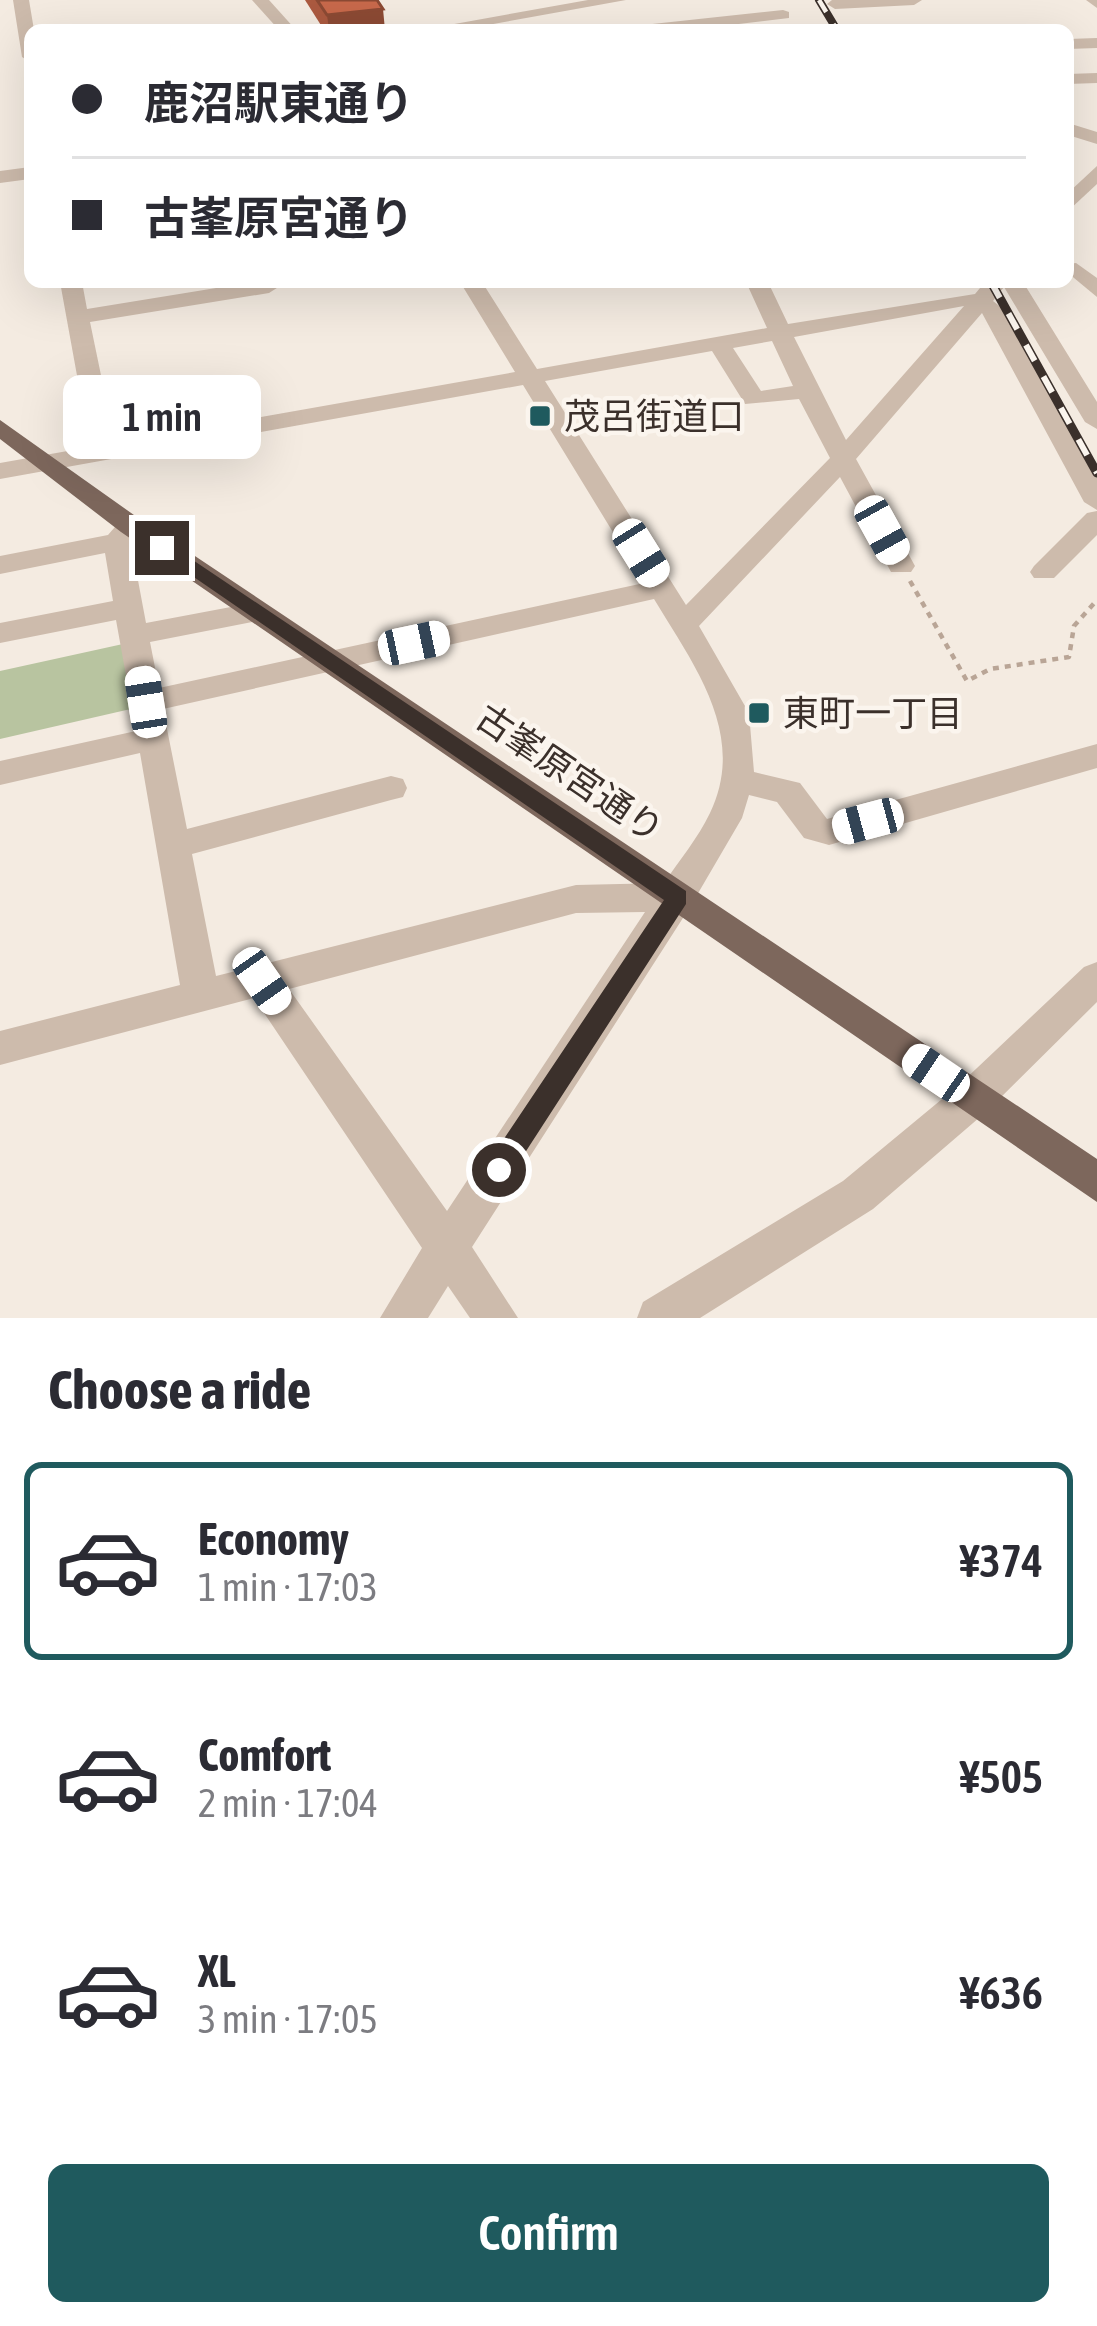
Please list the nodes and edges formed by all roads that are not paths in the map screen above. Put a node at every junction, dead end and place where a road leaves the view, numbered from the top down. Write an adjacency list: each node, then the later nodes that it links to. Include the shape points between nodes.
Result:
1 (21, 0): 13 (street)
2 (260, 0): 10 (street)
3 (494, 0): 9 (street)
4 (915, 0): 5 (street); 7 (street)
5 (928, 0)
6 (621, 4): 9 (street)
7 (837, 7)
8 (783, 16): 12 (street)
9 (509, 17): 11 (street)
10 (282, 24)
11 (466, 24)
12 (703, 24)
13 (24, 40)
14 (1095, 175): 15 (street)
15 (1074, 198)
16 (1080, 269): 22 (street)
17 (72, 288): 24 (street)
18 (257, 288): 24 (street)
19 (475, 288): 27 (street)
20 (761, 288): 25 (street)
21 (1016, 288): 29 (street)
22 (1097, 290)
23 (988, 292): 25 (street); 32 (street); 35 (street)
24 (78, 317): 31 (street)
25 (779, 332): 26 (street); 28 (street)
26 (719, 344): 27 (street); 28 (street, via 754,399)
27 (530, 376): 31 (street); 41 (street)
28 (807, 391): 32 (street)
29 (1097, 422)
30 (0, 427): 33 (main road, 古峯原宮通り)
31 (104, 453): 33 (street)
32 (843, 459): 39 (street); 44 (street)
33 (44, 463): 34 (street); 37 (main road, 古峯原宮通り)
34 (0, 471)
35 (1097, 502)
36 (1097, 519): 40 (street)
37 (124, 534): 38 (street); 42 (main road, 古峯原宮通り); 43 (street)
38 (0, 565)
39 (901, 566)
40 (1044, 572)
41 (663, 588): 44 (street); 46 (street)
42 (257, 611): 43 (street); 46 (main road, 古峯原宮通り)
43 (131, 621): 45 (street); 47 (street)
44 (684, 624): 51 (street, via 741,729)
45 (0, 633)
46 (332, 661): 47 (street); 54 (main road, 古峯原宮通り)
47 (146, 702): 48 (street)
48 (150, 739): 50 (street); 53 (street)
49 (1097, 756): 51 (street, via 829,832 816,829 788,792)
50 (0, 773)
51 (739, 782): 54 (street)
52 (391, 788): 53 (street)
53 (170, 847): 57 (street)
54 (678, 897): 56 (street, via 576,899); 59 (main road, 古峯原宮通り); 61 (street)
55 (1097, 977): 59 (street)
56 (262, 981): 57 (street); 61 (street)
57 (201, 996): 58 (street)
58 (0, 1048)
59 (973, 1098): 60 (main road, 古峯原宮通り); 64 (street, via 859,1196)
60 (1097, 1184)
61 (448, 1247): 62 (street); 63 (street)
62 (402, 1318)
63 (496, 1318)
64 (659, 1318)

